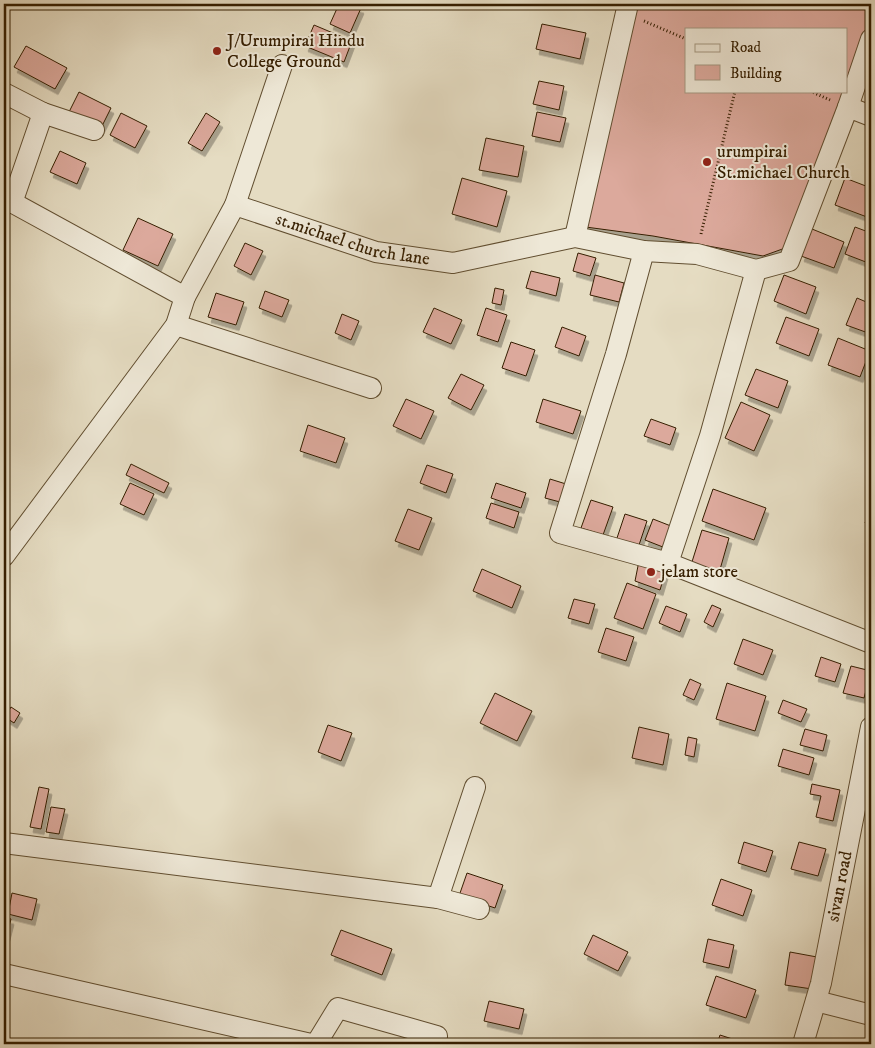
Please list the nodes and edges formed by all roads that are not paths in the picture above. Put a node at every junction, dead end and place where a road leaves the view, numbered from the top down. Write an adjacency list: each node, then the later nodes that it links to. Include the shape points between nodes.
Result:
1 (628, 9): 11 (street)
2 (871, 38): 5 (street)
3 (282, 65): 10 (street)
4 (4, 93): 6 (street)
5 (848, 107): 7 (street); 13 (street, via 788,261)
6 (44, 113): 8 (street); 9 (street)
7 (871, 116)
8 (94, 130)
9 (8, 200): 14 (street)
10 (235, 205): 11 (street, st.michael church lane, via 376,252 453,263); 14 (street)
11 (575, 237): 12 (street, st.michael church lane)
12 (644, 251): 13 (street, st.michael church lane, via 697,254); 18 (street, via 616,354 560,533)
13 (756, 270): 18 (street, via 710,436)
14 (185, 297): 15 (street)
15 (176, 325): 16 (street); 17 (street)
16 (371, 388)
17 (4, 556)
18 (668, 563): 19 (street)
19 (871, 643)
20 (871, 727): 26 (street, sivan road)
21 (475, 787): 23 (street)
22 (4, 842): 23 (street)
23 (438, 898): 24 (street)
24 (479, 909)
25 (4, 974): 29 (street)
26 (816, 1001): 27 (street); 31 (street, sivan road)
27 (871, 1015)
28 (437, 1036): 30 (street, via 338,1008)
29 (311, 1044)
30 (316, 1044)
31 (803, 1044)

